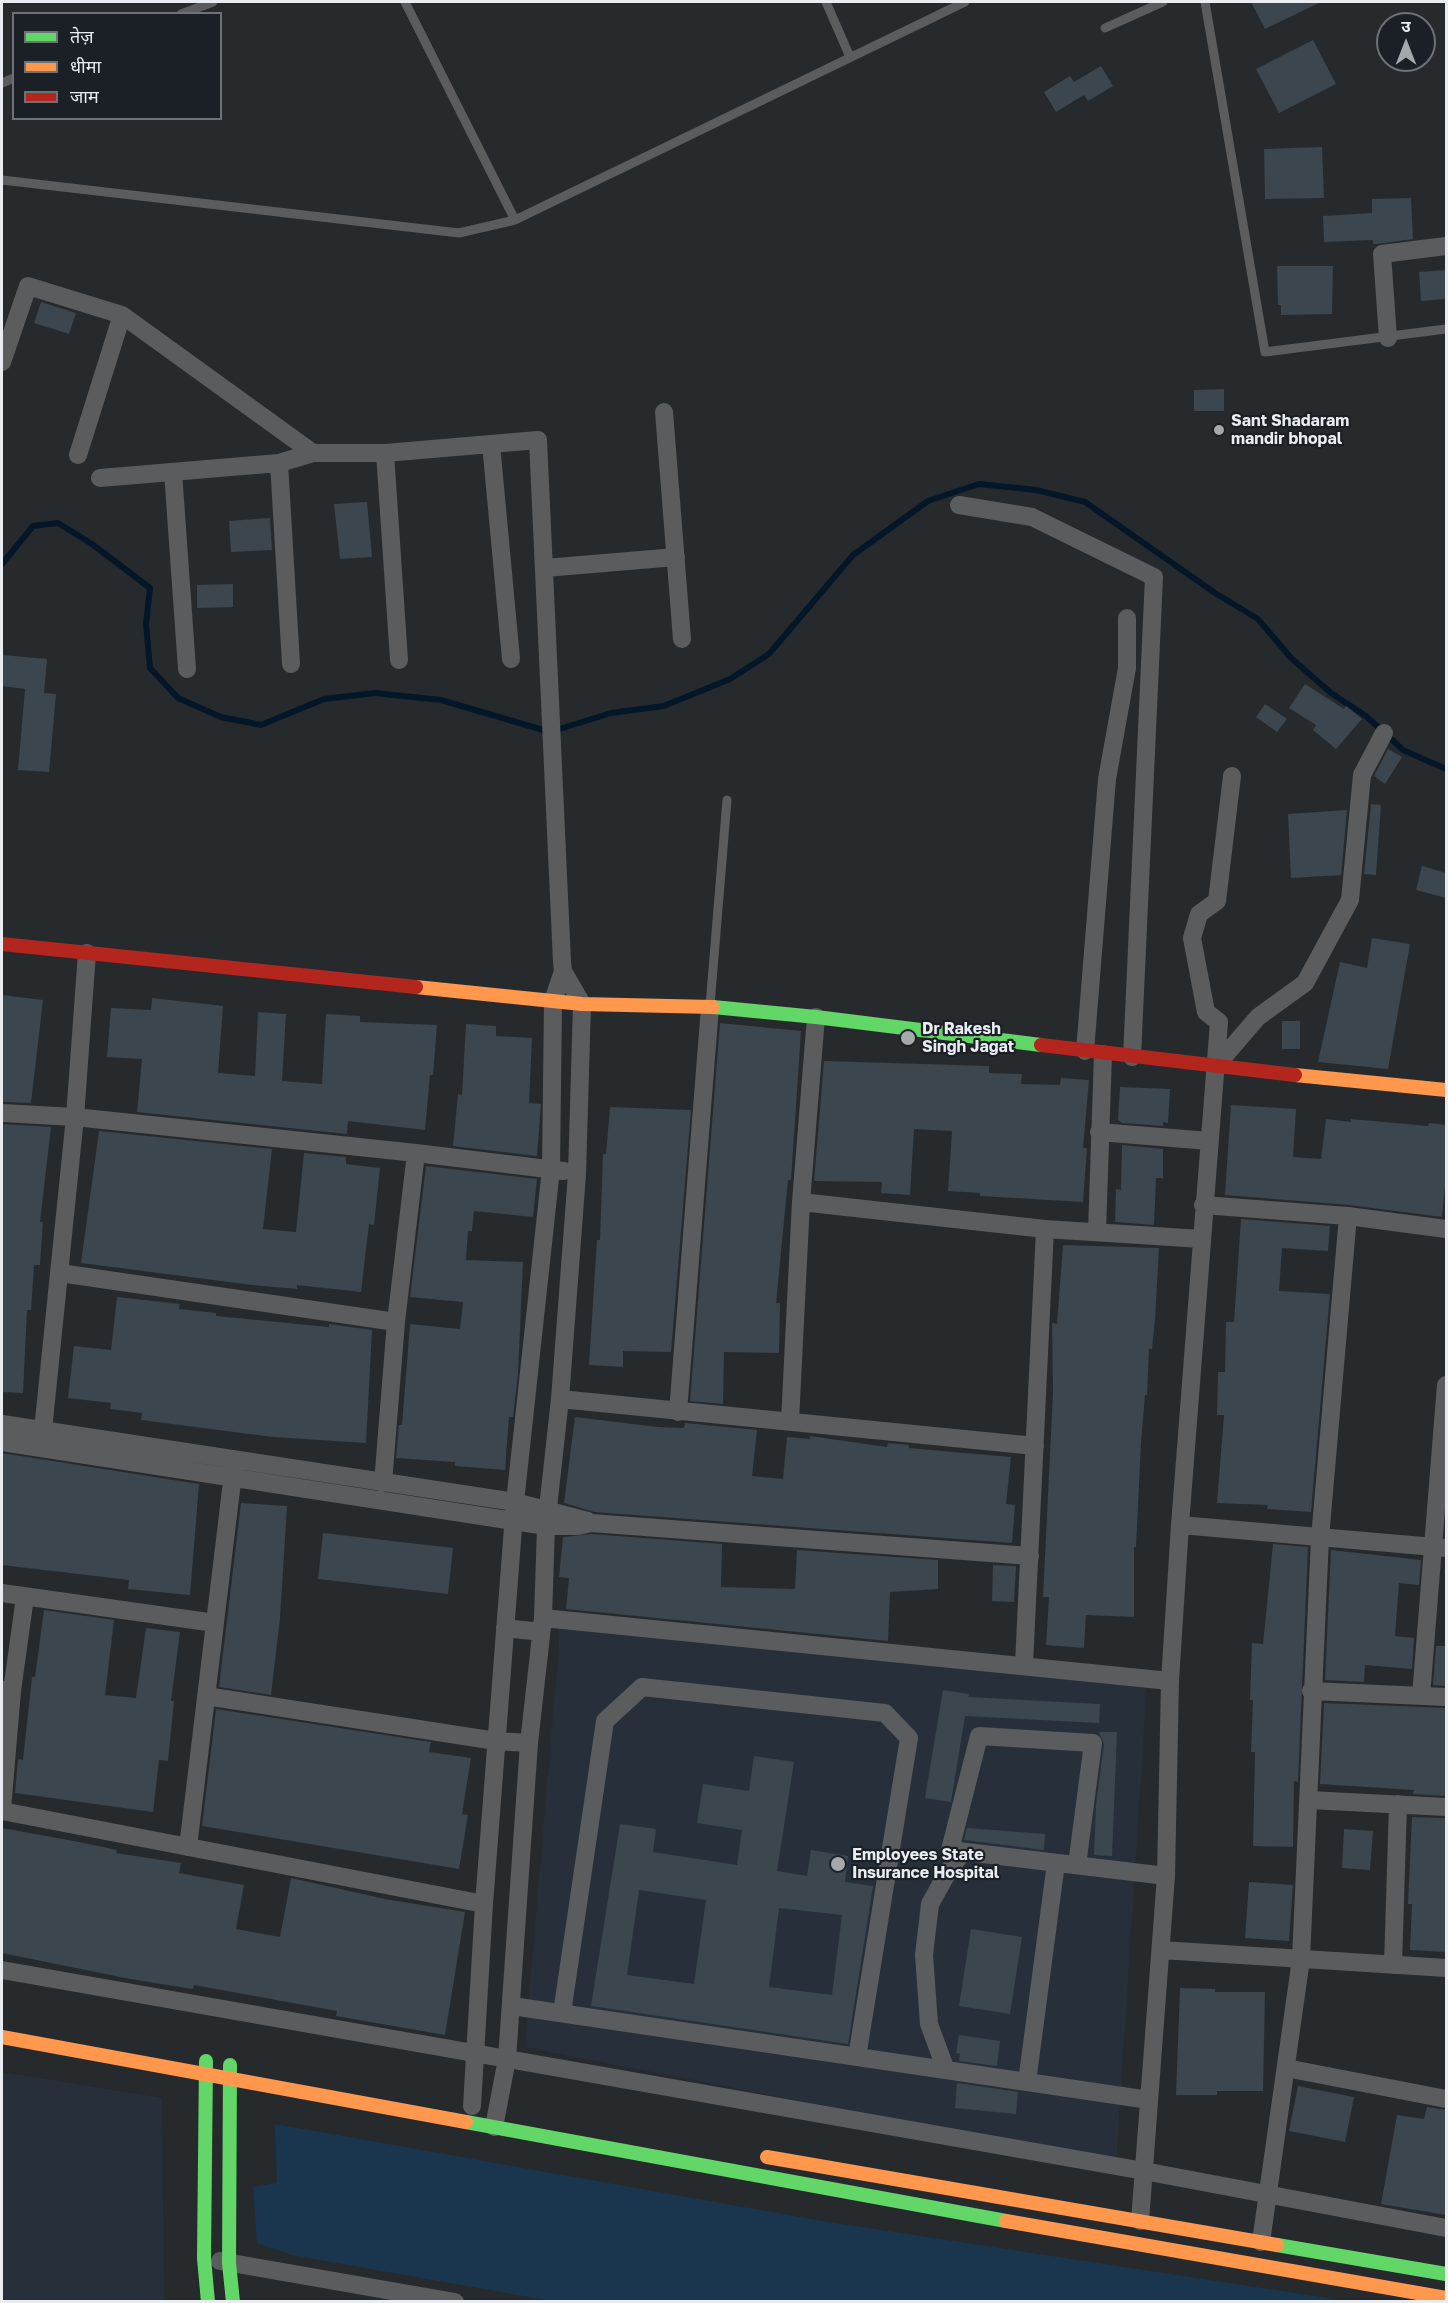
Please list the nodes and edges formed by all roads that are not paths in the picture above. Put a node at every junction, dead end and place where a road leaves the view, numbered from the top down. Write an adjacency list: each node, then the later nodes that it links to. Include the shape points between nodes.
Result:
1 (213, 2): 7 (lane)
2 (405, 2): 11 (lane)
3 (826, 2): 9 (lane)
4 (965, 2): 9 (lane)
5 (1163, 2): 8 (lane)
6 (1205, 2): 15 (lane, via 1265,352)
7 (187, 12)
8 (1106, 28)
9 (850, 57): 11 (lane)
10 (2, 180): 11 (lane, via 459,233)
11 (515, 220)
12 (1446, 246): 15 (street, via 1382,254)
13 (122, 315): 16 (street, via 28,286); 19 (street); 21 (street)
14 (1446, 329): 15 (lane)
15 (1388, 338)
16 (2, 362)
17 (664, 412): 26 (street)
18 (492, 444): 20 (street); 27 (street, via 538,440); 30 (street)
19 (314, 453): 20 (street); 22 (street)
20 (385, 453): 31 (street)
21 (78, 455)
22 (279, 463): 23 (street); 32 (street)
23 (173, 472): 24 (street); 33 (street)
24 (100, 478)
25 (959, 505): 45 (street, via 1032,517 1154,577)
26 (676, 556): 27 (street); 29 (street)
27 (545, 568): 39 (street)
28 (1126, 618): 44 (street, via 1127,668 1107,779)
29 (682, 639)
30 (511, 659)
31 (399, 660)
32 (291, 664)
33 (186, 669)
34 (1384, 733): 46 (street, via 1362,775 1350,900 1305,983 1258,1017)
35 (1232, 776): 46 (street, via 1217,901 1199,914 1192,938 1206,1012 1219,1022)
36 (728, 800): 42 (lane)
37 (2, 944): 38 (main road)
38 (87, 953): 40 (main road); 49 (street)
39 (563, 971): 40 (street); 41 (street)
40 (553, 1001): 41 (main road); 53 (street)
41 (582, 1004): 42 (main road); 54 (street)
42 (710, 1007): 43 (main road); 66 (street)
43 (816, 1017): 44 (main road); 55 (street)
44 (1094, 1052): 45 (main road); 50 (street)
45 (1132, 1057): 46 (main road)
46 (1215, 1067): 47 (main road); 51 (street)
47 (1446, 1090)
48 (2, 1113): 49 (street)
49 (75, 1117): 52 (street); 62 (street)
50 (1099, 1132): 51 (street); 60 (street)
51 (1209, 1141): 56 (street)
52 (416, 1153): 53 (street); 63 (street)
53 (552, 1169): 54 (street); 74 (street)
54 (577, 1174): 65 (street)
55 (801, 1202): 59 (street); 67 (street)
56 (1203, 1205): 57 (street); 61 (street)
57 (1348, 1216): 58 (street); 77 (street)
58 (1446, 1228)
59 (1045, 1229): 60 (street); 71 (street)
60 (1097, 1232): 61 (street)
61 (1202, 1239): 76 (street)
62 (60, 1273): 63 (street); 69 (street)
63 (396, 1323): 73 (street)
64 (1446, 1385): 78 (street)
65 (560, 1399): 66 (street); 75 (street)
66 (678, 1412): 67 (street)
67 (790, 1422): 71 (street)
68 (2, 1424): 69 (street)
69 (43, 1430): 72 (street)
70 (2, 1442): 72 (street)
71 (1035, 1446): 79 (street)
72 (234, 1467): 73 (street); 74 (street); 82 (street)
73 (383, 1483): 74 (street)
74 (515, 1511): 75 (street); 84 (street)
75 (547, 1517): 79 (street); 83 (street)
76 (1180, 1524): 77 (street); 86 (street)
77 (1320, 1538): 78 (street); 88 (street)
78 (1439, 1547): 90 (street)
79 (1030, 1556): 85 (street)
80 (2, 1593): 81 (street)
81 (25, 1597): 82 (street); 87 (street)
82 (215, 1623): 89 (street)
83 (542, 1625): 84 (street); 85 (street); 93 (street)
84 (505, 1628): 92 (street)
85 (1024, 1664): 86 (street)
86 (1170, 1681): 102 (street)
87 (7, 1691): 97 (street)
88 (1311, 1691): 90 (street); 94 (street)
89 (206, 1696): 92 (street); 98 (street)
90 (1421, 1696): 91 (street)
91 (1446, 1697)
92 (495, 1741): 93 (street); 103 (street)
93 (529, 1743): 109 (street)
94 (1309, 1800): 95 (street); 105 (street)
95 (1398, 1804): 96 (street); 106 (street)
96 (1446, 1807)
97 (2, 1810): 98 (street)
98 (188, 1847): 103 (street)
99 (963, 1852): 100 (street); 101 (street, via 950,1850 979,1736 1093,1743); 118 (street, via 948,1870 930,1904 924,1955 929,2024)
100 (1056, 1863): 101 (street); 121 (street)
101 (1077, 1865): 102 (street)
102 (1166, 1876): 104 (street)
103 (484, 1904): 113 (street)
104 (1161, 1950): 105 (street); 123 (street)
105 (1301, 1959): 106 (street); 117 (street)
106 (1393, 1965): 107 (street)
107 (1446, 1968)
108 (2, 1970): 113 (street)
109 (512, 2006): 110 (street); 115 (street)
110 (562, 2013): 114 (street); 114 (street, via 605,1721 642,1687 885,1713 909,1738)
111 (2, 2027): 116 (main road)
112 (2, 2037): 116 (main road)
113 (475, 2053): 115 (street); 124 (street)
114 (857, 2057): 118 (street)
115 (507, 2059): 125 (street); 127 (street)
116 (206, 2067): 119 (main road); 132 (main road)
117 (1286, 2068): 122 (street); 128 (street)
118 (946, 2070): 121 (street)
119 (230, 2071): 120 (main road); 125 (main road); 133 (main road)
120 (288, 2075)
121 (1027, 2082): 123 (street)
122 (1446, 2098)
123 (1149, 2100): 127 (street)
124 (467, 2105): 125 (main road)
125 (501, 2117): 135 (main road, via 1137,2245)
126 (755, 2155): 129 (main road)
127 (1144, 2171): 128 (street); 129 (street)
128 (1268, 2196): 130 (street); 131 (street)
129 (1140, 2222): 131 (main road)
130 (1446, 2228)
131 (1261, 2242): 134 (main road)
132 (204, 2258): 133 (street); 136 (main road)
133 (229, 2263): 137 (main road); 138 (street)
134 (1446, 2274)
135 (1446, 2298)
136 (208, 2301)
137 (233, 2301)
138 (455, 2301)

